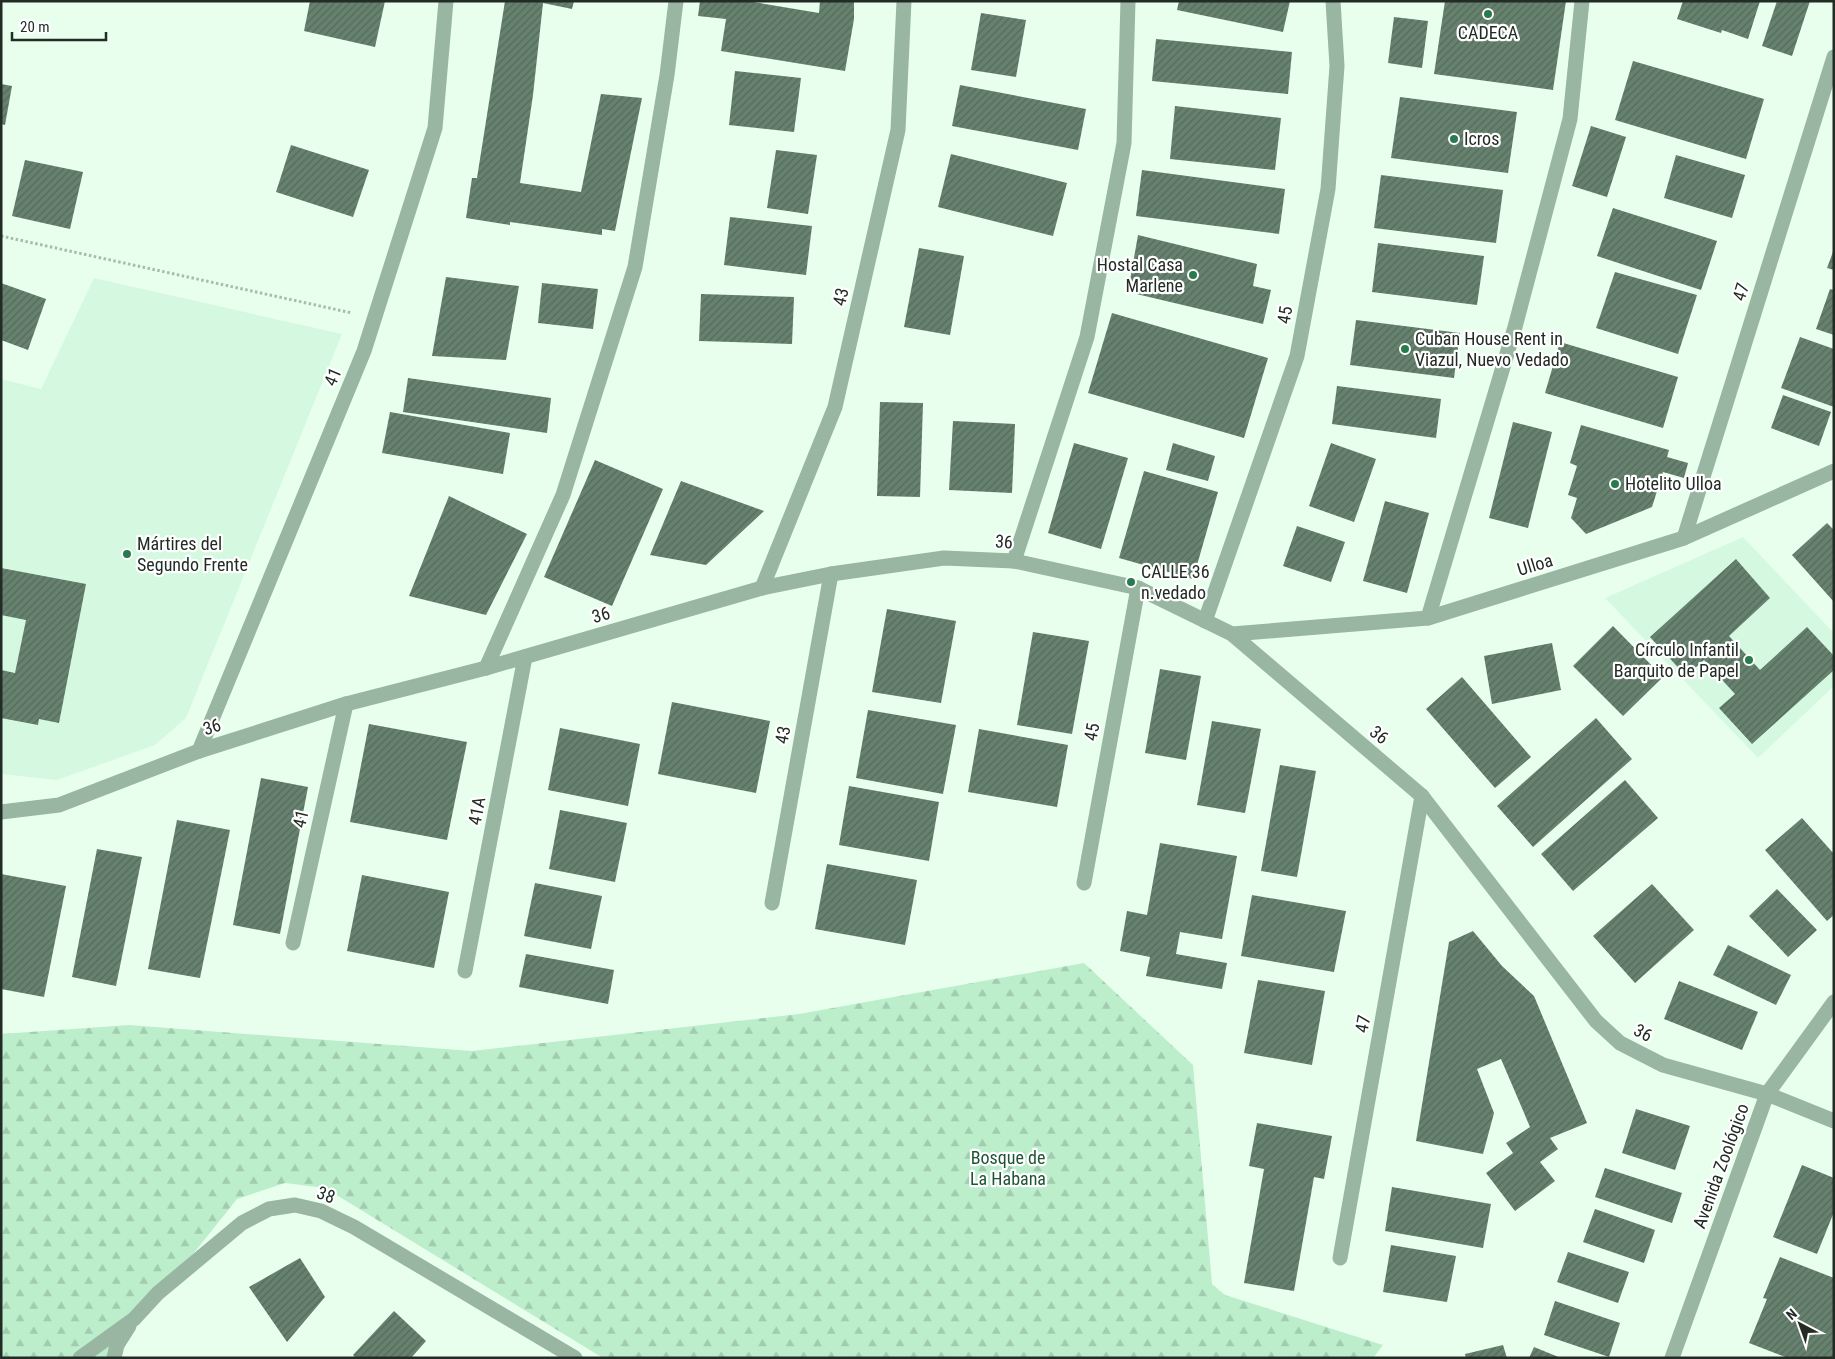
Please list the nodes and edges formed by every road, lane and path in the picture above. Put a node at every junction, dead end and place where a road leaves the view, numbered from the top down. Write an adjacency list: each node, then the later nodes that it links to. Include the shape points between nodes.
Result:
1 (446, 1): 9 (street, 41, via 435,128)
2 (676, 1): 20 (street, via 635,266 563,494)
3 (904, 1): 14 (street, 43, via 898,130 835,407)
4 (1128, 1): 12 (street, via 1124,143 1087,337)
5 (1333, 1): 17 (street, 45, via 1337,66 1328,189 1297,356)
6 (1582, 1): 16 (street, via 1570,119 1515,327)
7 (1834, 57): 11 (street, 47)
8 (1, 236): 9 (path)
9 (374, 318): 22 (street, 41, via 364,351)
10 (1834, 471): 11 (street, Ulloa)
11 (1684, 538): 16 (street, Ulloa)
12 (1014, 561): 13 (street, 36, via 944,558); 15 (street, 36)
13 (831, 574): 14 (street, 36); 26 (street, 43)
14 (762, 588): 19 (street, 36)
15 (1138, 588): 17 (street, 36); 25 (street, 45)
16 (1428, 618): 18 (street, Ulloa)
17 (1205, 621): 18 (street, 36)
18 (1232, 634): 23 (street, 36)
19 (525, 657): 20 (street, 36); 28 (street, 41A)
20 (486, 668): 21 (street, 36)
21 (346, 704): 22 (street, 36); 27 (street, 41)
22 (199, 751): 24 (street, 36, via 59,804)
23 (1422, 796): 30 (street, 36, via 1596,1021 1620,1043 1663,1065); 32 (street, 47)
24 (1, 812)
25 (1084, 883)
26 (772, 902)
27 (293, 943)
28 (465, 971)
29 (1834, 1002): 30 (street, Avenida Zoológico)
30 (1767, 1094): 31 (street, 36); 37 (street, Avenida Zoológico)
31 (1834, 1120)
32 (1340, 1258)
33 (134, 1318): 34 (street, 38); 35 (street, via 117,1345); 36 (street, 38, via 158,1293 242,1223 269,1209 295,1205 321,1211 354,1227)
34 (80, 1358)
35 (114, 1358)
36 (575, 1358)
37 (1672, 1358)

